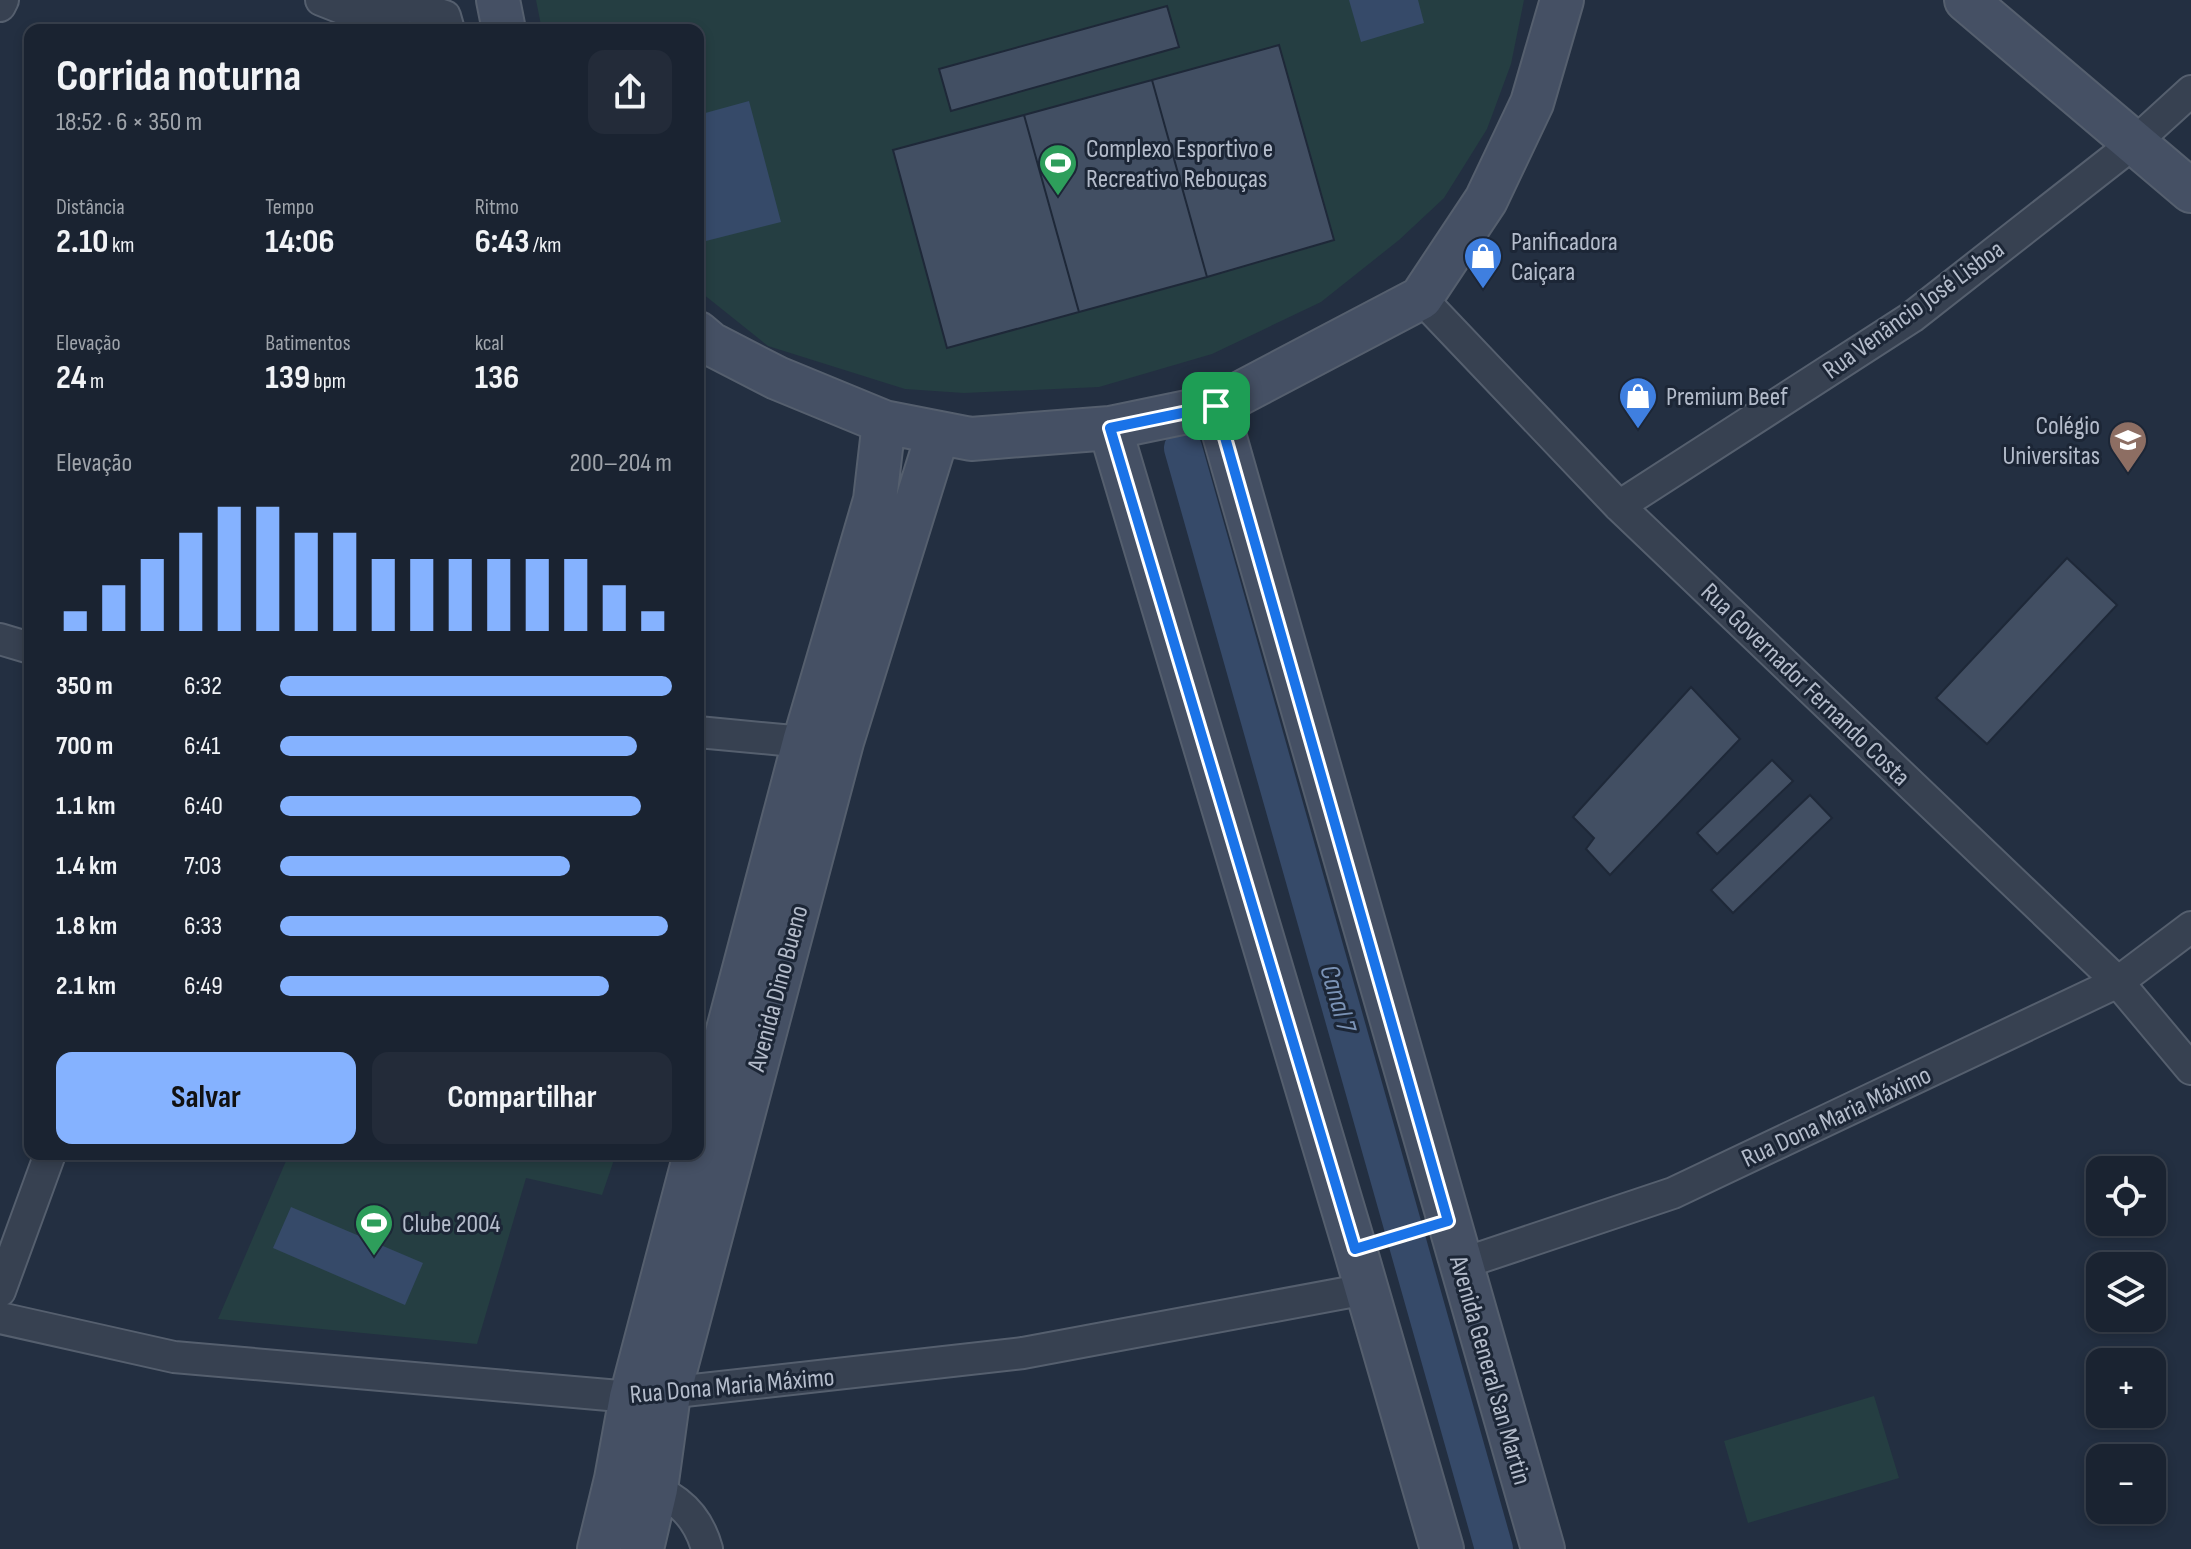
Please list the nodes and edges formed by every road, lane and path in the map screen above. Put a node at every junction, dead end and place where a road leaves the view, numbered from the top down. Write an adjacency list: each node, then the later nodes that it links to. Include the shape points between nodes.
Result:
1 (3, 0): 7 (street)
2 (321, 0): 9 (street)
3 (375, 0): 8 (street)
4 (498, 0): 11 (main road)
5 (1562, 0): 15 (main road, via 1532,103 1486,200)
6 (1966, 0): 13 (main road)
7 (0, 6)
8 (423, 13): 10 (street, via 445,16)
9 (382, 24)
10 (447, 24)
11 (503, 24)
12 (2191, 91): 13 (street, Rua Venâncio José Lisboa)
13 (2134, 143): 14 (main road); 21 (street, Rua Venâncio José Lisboa, via 1912,317)
14 (2191, 191)
15 (1421, 298): 17 (main road); 21 (street, Rua Governador Fernando Costa)
16 (704, 338): 18 (main road, via 777,378)
17 (1216, 406): 19 (main road); 32 (main road, Avenida General San Martin)
18 (884, 422): 20 (main road); 25 (main road, Avenida Dino Bueno, via 875,500)
19 (1110, 428): 20 (main road, via 971,439); 33 (main road)
20 (938, 433): 25 (main road, Avenida Dino Bueno)
21 (1619, 506): 27 (street, Rua Governador Fernando Costa)
22 (0, 639): 23 (street)
23 (24, 646)
24 (704, 732): 25 (street)
25 (823, 742): 29 (main road, Avenida Dino Bueno); 38 (main road, Avenida Dino Bueno)
26 (2191, 927): 27 (street, Rua Dona Maria Máximo)
27 (2118, 982): 28 (street, Rua Governador Fernando Costa); 34 (street, Rua Dona Maria Máximo, via 1673,1193)
28 (2191, 1069)
29 (704, 1124)
30 (48, 1160): 36 (street)
31 (694, 1160): 38 (main road, Avenida Dino Bueno)
32 (1448, 1221): 33 (path); 34 (main road, Avenida General San Martin)
33 (1355, 1249): 35 (main road)
34 (1461, 1264): 45 (main road, Avenida General San Martin)
35 (1366, 1289): 38 (street, Rua Dona Maria Máximo, via 1023,1353); 44 (main road)
36 (0, 1291)
37 (0, 1318): 38 (street, Rua Dona Maria Máximo, via 174,1357)
38 (650, 1395): 39 (main road, Avenida Dino Bueno); 40 (main road, Avenida Dino Bueno)
39 (616, 1479): 40 (street); 41 (main road, Avenida Dino Bueno)
40 (656, 1489): 42 (main road, Avenida Dino Bueno); 43 (street, via 687,1508)
41 (599, 1549)
42 (642, 1549)
43 (707, 1549)
44 (1442, 1549)
45 (1543, 1549)

